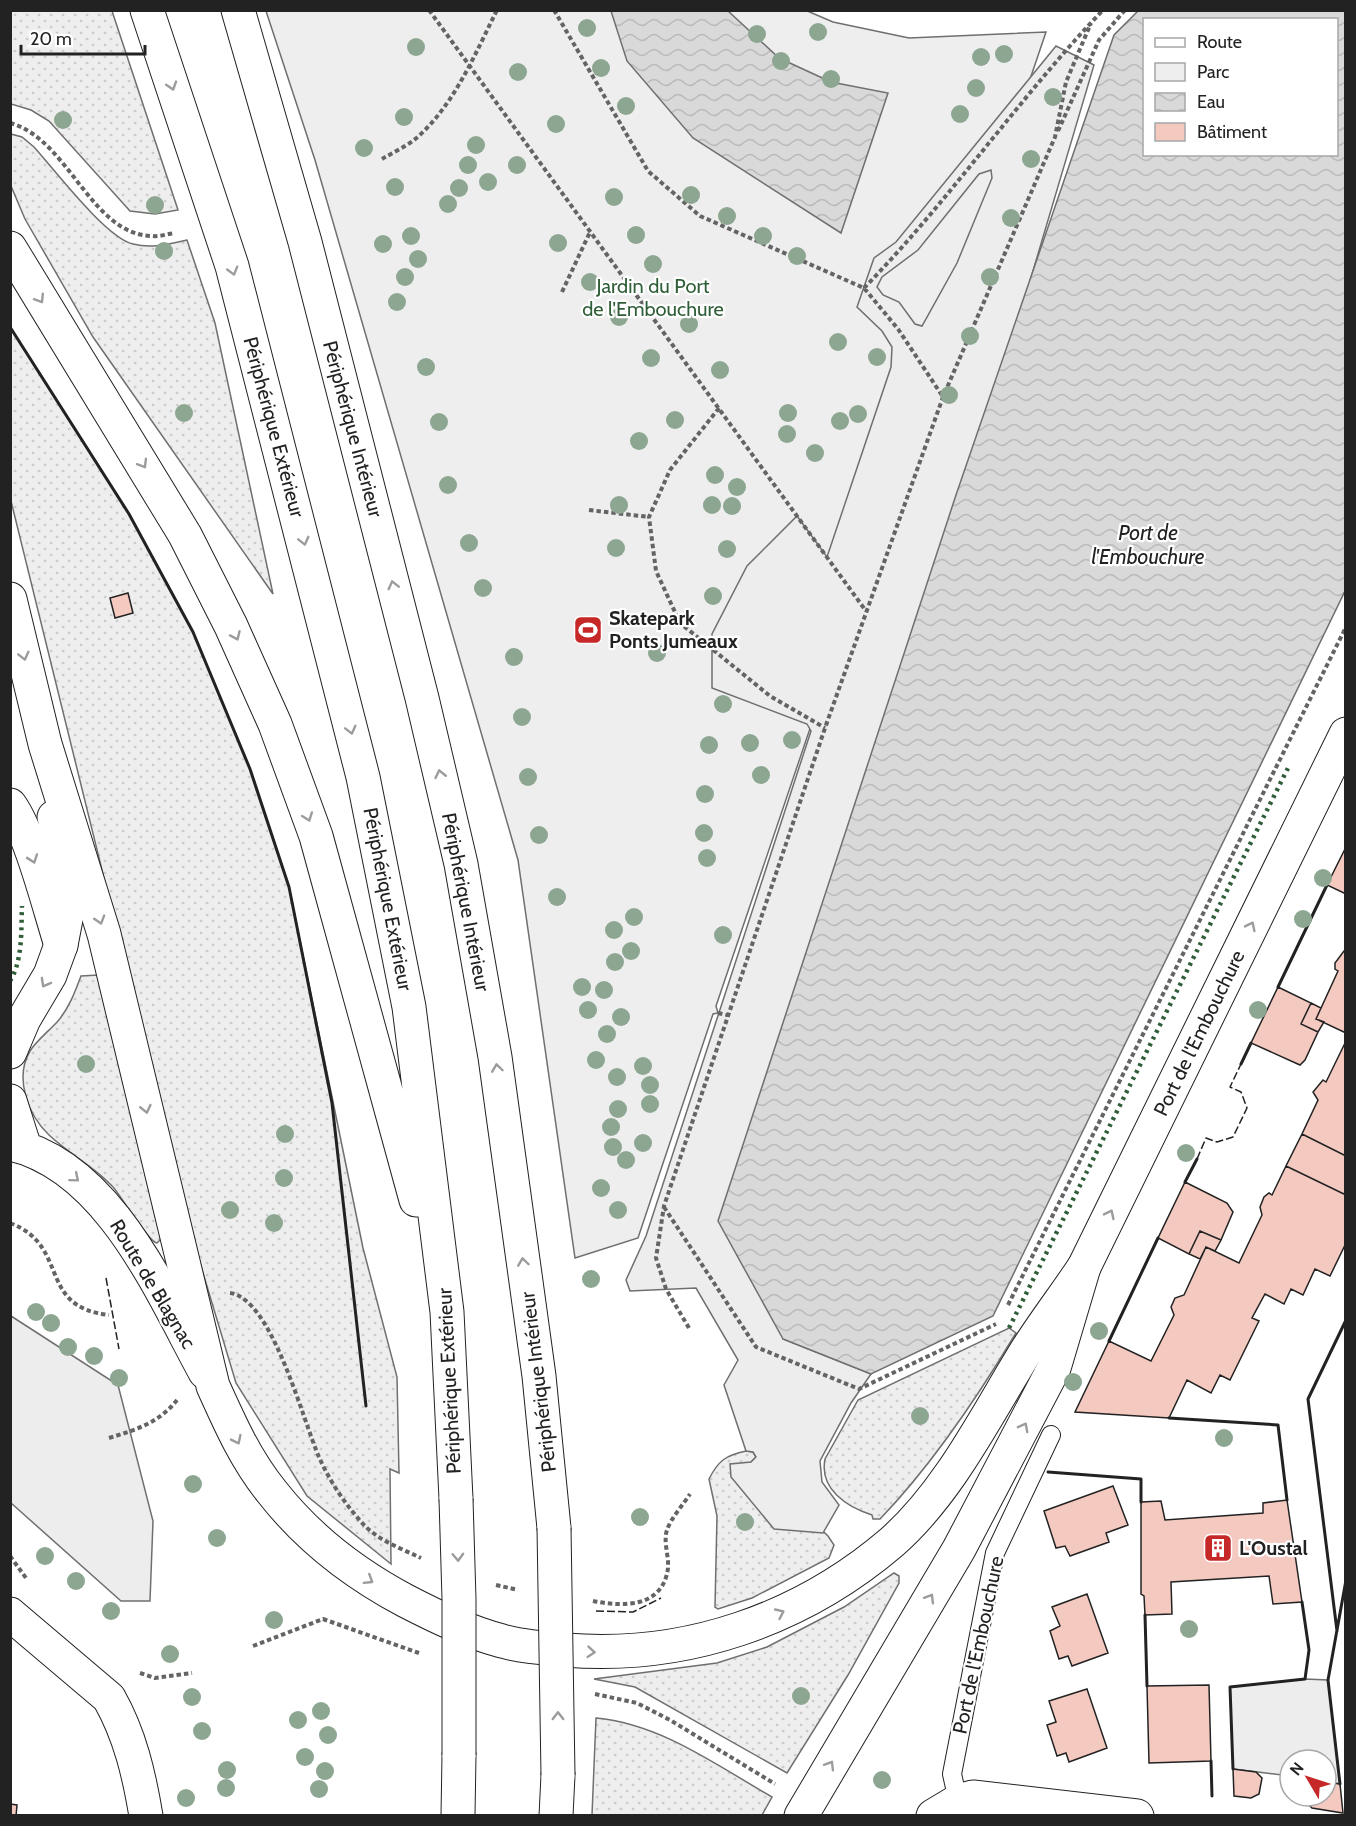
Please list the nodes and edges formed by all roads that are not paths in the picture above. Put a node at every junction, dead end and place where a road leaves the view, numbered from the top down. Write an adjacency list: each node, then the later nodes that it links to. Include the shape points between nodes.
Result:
1 (147, 10): 14 (main road, Périphérique Extérieur, one-way to 14, via 232,266 363,777 410,1007)
2 (238, 10): 22 (main road, Périphérique Intérieur, one-way to 2, bridge, via 555,1528 539,1376 497,1068 461,864 411,654 305,242)
3 (10, 248): 14 (main road, one-way to 14, via 185,535 275,724 316,836)
4 (10, 599): 6 (main road, one-way to 6)
5 (1346, 734): 13 (main road, Port de l'Embouchure, one-way to 5)
6 (45, 744): 8 (main road, via 51,807 72,893); 15 (main road, one-way to 15, via 104,934)
7 (10, 805): 8 (main road, one-way to 8)
8 (61, 945): 9 (main road, one-way to 9, via 50,975)
9 (17, 1022): 10 (main road)
10 (10, 1052)
11 (10, 1101): 12 (main road, Route de Blagnac)
12 (18, 1146): 15 (main road, Route de Blagnac, one-way to 15, via 67,1171 104,1203 136,1248)
13 (1084, 1267): 15 (main road, one-way to 13, via 239,1446 272,1493 310,1534 388,1592 447,1622 504,1642 605,1653 684,1646 740,1631 805,1601 894,1540 928,1502 981,1429 1029,1347); 23 (main road, one-way to 13, via 959,1549 1054,1368)
14 (447, 1312): 21 (main road, Périphérique Extérieur, one-way to 21, bridge, via 459,1599)
15 (208, 1377)
16 (1051, 1435): 18 (lane, Port de l'Embouchure, via 995,1553)
17 (10, 1614): 20 (main road, via 109,1698 135,1755)
18 (945, 1808): 19 (main road, via 973,1797)
19 (1014, 1808): 24 (main road)
20 (146, 1815)
21 (458, 1815)
22 (556, 1815)
23 (801, 1815)
24 (1137, 1815)

